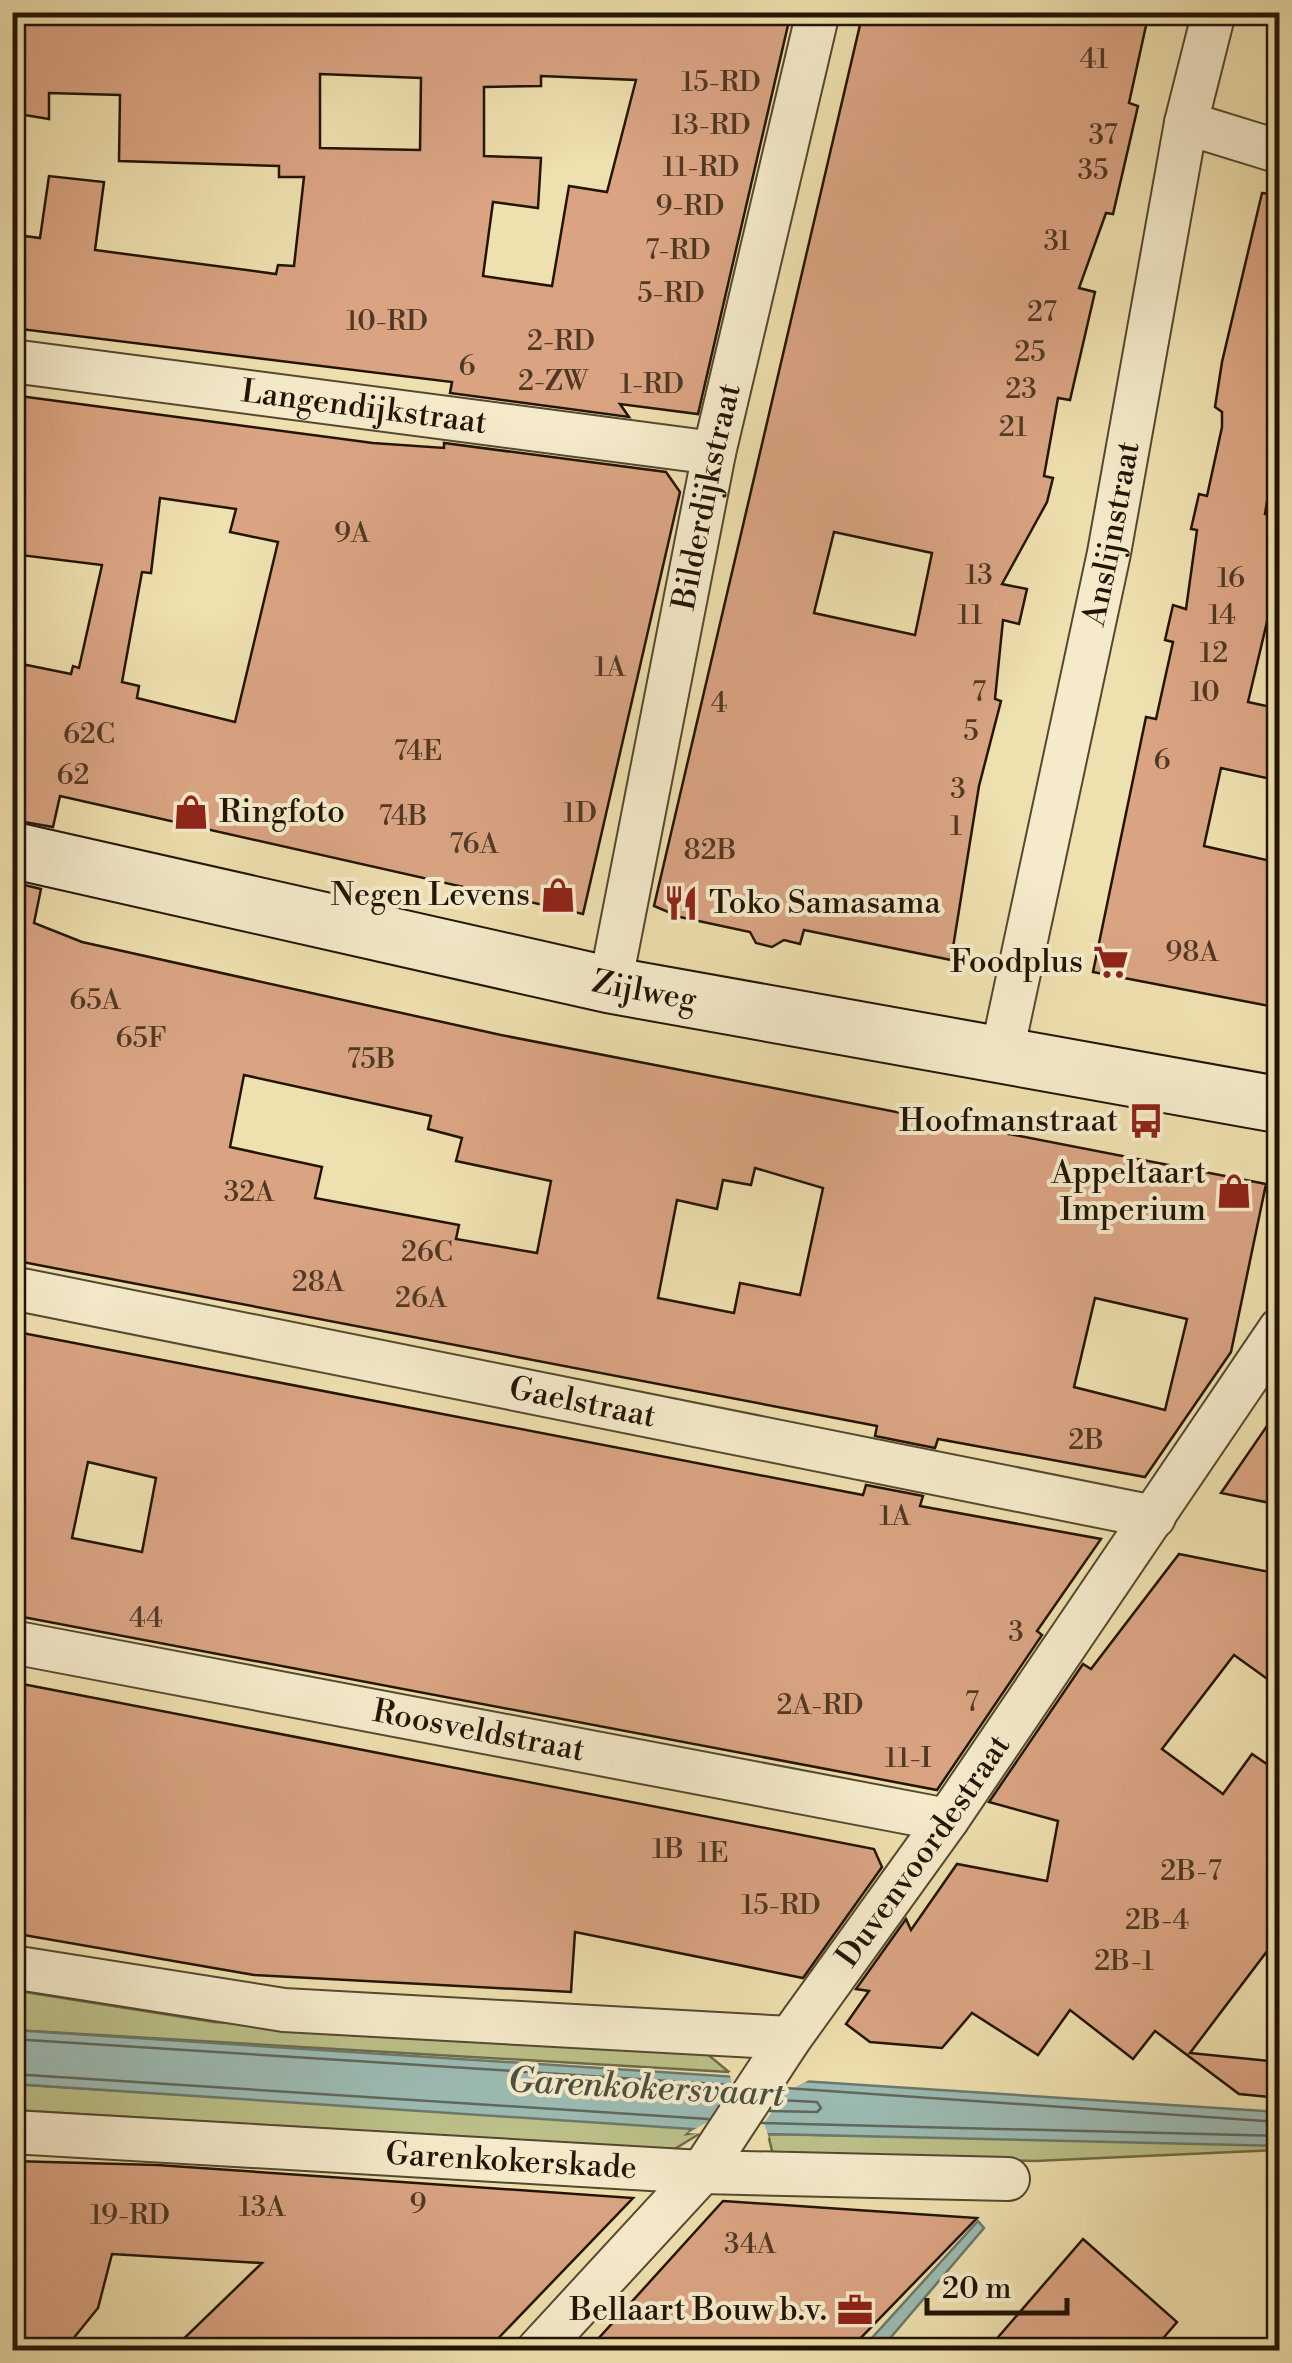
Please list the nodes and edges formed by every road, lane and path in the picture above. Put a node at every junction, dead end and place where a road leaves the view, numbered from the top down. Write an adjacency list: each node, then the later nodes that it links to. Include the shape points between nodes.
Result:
1 (818, 12): 6 (street, Bilderdijkstraat)
2 (1214, 12): 3 (street, Anslijnstraat)
3 (1186, 122): 4 (street); 9 (street, Anslijnstraat, via 1109,553)
4 (1280, 152)
5 (12, 361): 6 (street, Langendijkstraat)
6 (714, 453): 8 (street, Bilderdijkstraat)
7 (12, 850): 8 (main road, Zijlweg)
8 (610, 985): 9 (main road, Zijlweg)
9 (1002, 1052): 10 (main road, Zijlweg)
10 (1280, 1105)
11 (12, 1288): 13 (street, Gaelstraat)
12 (1280, 1328): 13 (street, Duvenvoordestraat)
13 (1154, 1517): 15 (street, Duvenvoordestraat)
14 (12, 1642): 15 (street, Roosveldstraat)
15 (947, 1820): 17 (street, Duvenvoordestraat)
16 (12, 1967): 17 (street, via 284,2010)
17 (778, 2055): 19 (street, Duvenvoordestraat)
18 (12, 2132): 19 (street, Garenkokerskade)
19 (702, 2172): 20 (street, Garenkokerskade); 21 (street, Duvenvoordestraat)
20 (1008, 2179)
21 (538, 2350)

